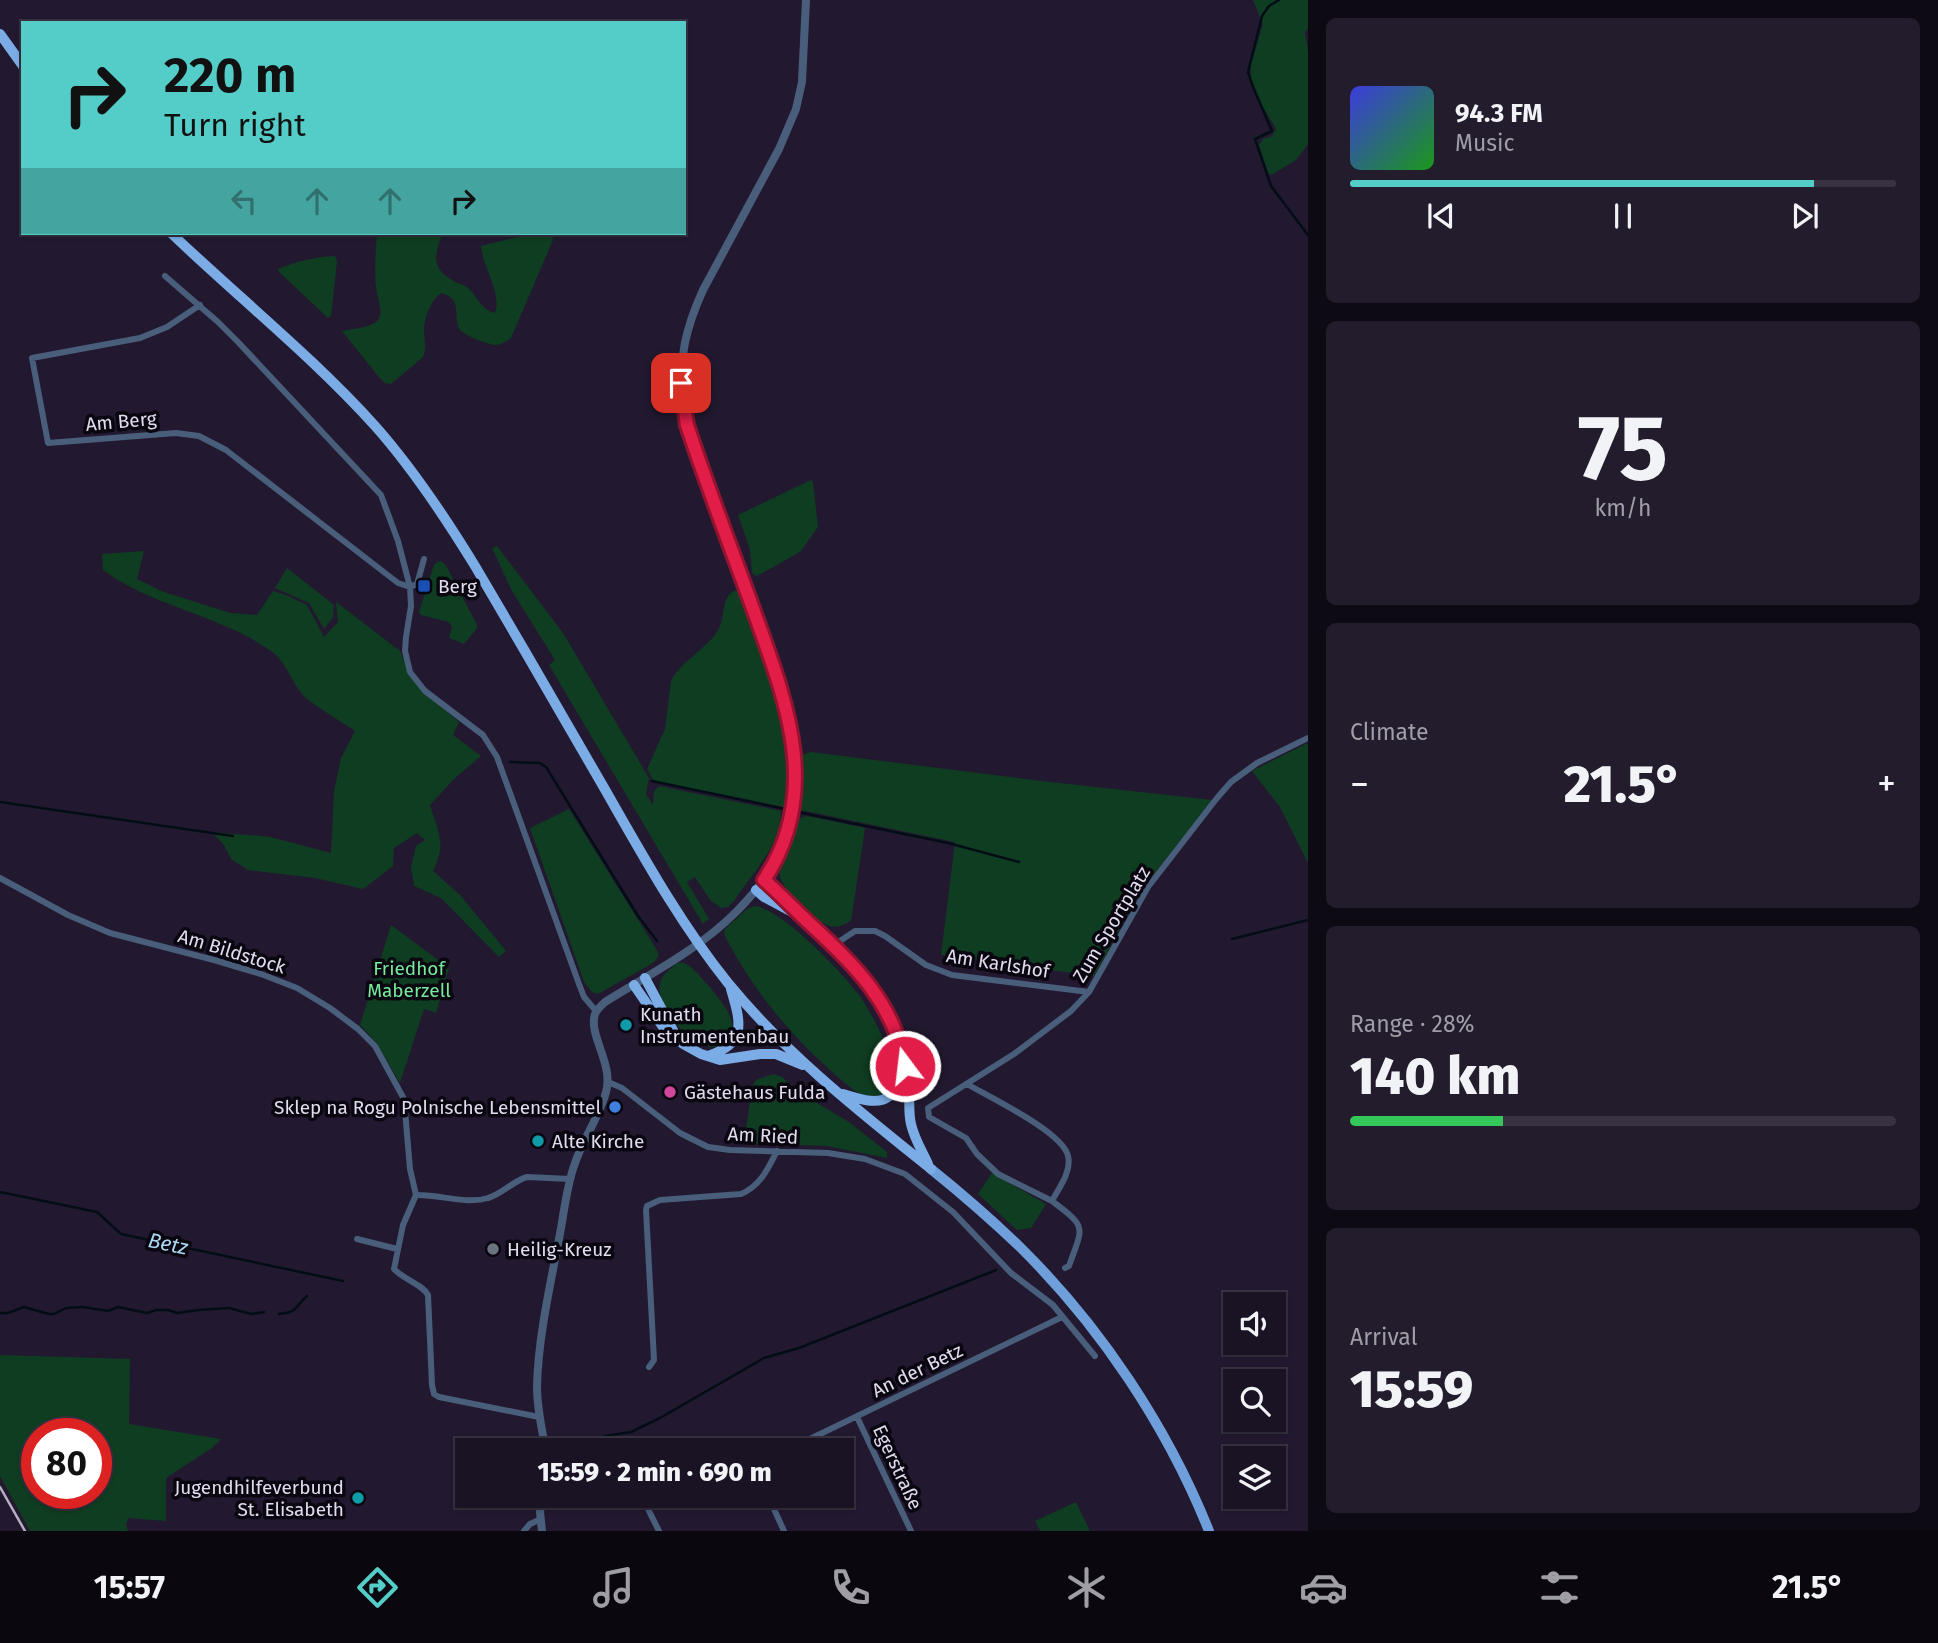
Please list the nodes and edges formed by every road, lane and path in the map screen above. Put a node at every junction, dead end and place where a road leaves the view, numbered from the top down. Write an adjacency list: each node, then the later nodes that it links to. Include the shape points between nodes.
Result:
1 (806, 0): 11 (street, via 802,82 796,109 698,300 682,363 687,425 778,678 790,726 793,809 787,835)
2 (0, 34): 3 (highway)
3 (21, 62)
4 (173, 235): 16 (highway, via 326,375 412,471 475,566 656,878)
5 (165, 276): 6 (street)
6 (200, 305): 8 (street, via 381,495); 8 (street, Am Berg, via 141,338 32,358 48,443 176,433 207,439 398,583)
7 (424, 559): 8 (street, via 417,584)
8 (410, 587): 19 (street, via 405,637 410,672 425,691 473,726 496,757 584,997)
9 (1308, 738): 18 (street, Zum Sportplatz, via 1257,763 1217,798 1148,887)
10 (0, 878): 30 (street, Am Bildstock, via 110,933 297,988 358,1029 375,1046 404,1099)
11 (764, 880): 12 (street); 13 (highway)
12 (756, 890): 13 (highway); 15 (street, via 711,934)
13 (804, 918): 14 (highway)
14 (834, 945): 18 (street, Am Karlshof, via 855,931 875,930 926,965 952,975); 22 (highway, via 860,971 884,1006)
15 (645, 978): 17 (street); 20 (highway)
16 (730, 984): 21 (highway, via 740,1021 738,1035 725,1049); 23 (highway)
17 (634, 985): 19 (street); 20 (highway, via 663,1027)
18 (1089, 992): 25 (street, Zum Sportplatz, via 1062,1018)
19 (596, 1011): 24 (street)
20 (676, 1037): 21 (highway)
21 (708, 1056): 23 (highway, via 720,1060 776,1054)
22 (905, 1066): 26 (highway, via 899,1087 884,1100 869,1102); 28 (highway, via 912,1126)
23 (811, 1068): 26 (highway)
24 (608, 1082): 27 (street, Am Ried, via 680,1133 708,1147); 29 (street)
25 (967, 1084): 31 (street, via 1060,1140 1068,1155 1068,1170); 31 (street, Zum Sportplatz, via 928,1108 929,1117 966,1138 998,1174)
26 (837, 1092): 28 (highway)
27 (777, 1151): 35 (street, Am Ried, via 849,1156 905,1174 953,1212 1011,1273); 37 (street, via 763,1176 741,1194 660,1200 647,1206 654,1360)
28 (931, 1169): 51 (main road, via 1021,1249 1101,1341 1164,1439)
29 (570, 1179): 30 (street, via 527,1177 479,1200); 38 (street, via 540,1358)
30 (416, 1195): 33 (street)
31 (1052, 1201): 34 (street, via 1080,1226)
32 (357, 1239): 33 (street)
33 (397, 1249): 38 (street, via 394,1269 428,1296 434,1394)
34 (1065, 1268)
35 (1062, 1317): 36 (street, Am Ried); 39 (street, An der Betz)
36 (1096, 1356)
37 (649, 1367)
38 (540, 1417): 40 (street)
39 (857, 1417): 41 (street, An der Betz); 50 (street, Egerstraße)
40 (544, 1438)
41 (813, 1438)
42 (542, 1508): 45 (street)
43 (648, 1508): 48 (street)
44 (773, 1508): 49 (street)
45 (540, 1520): 46 (street); 47 (street)
46 (524, 1531)
47 (542, 1531)
48 (659, 1531)
49 (784, 1531)
50 (911, 1531)
51 (1209, 1531)

